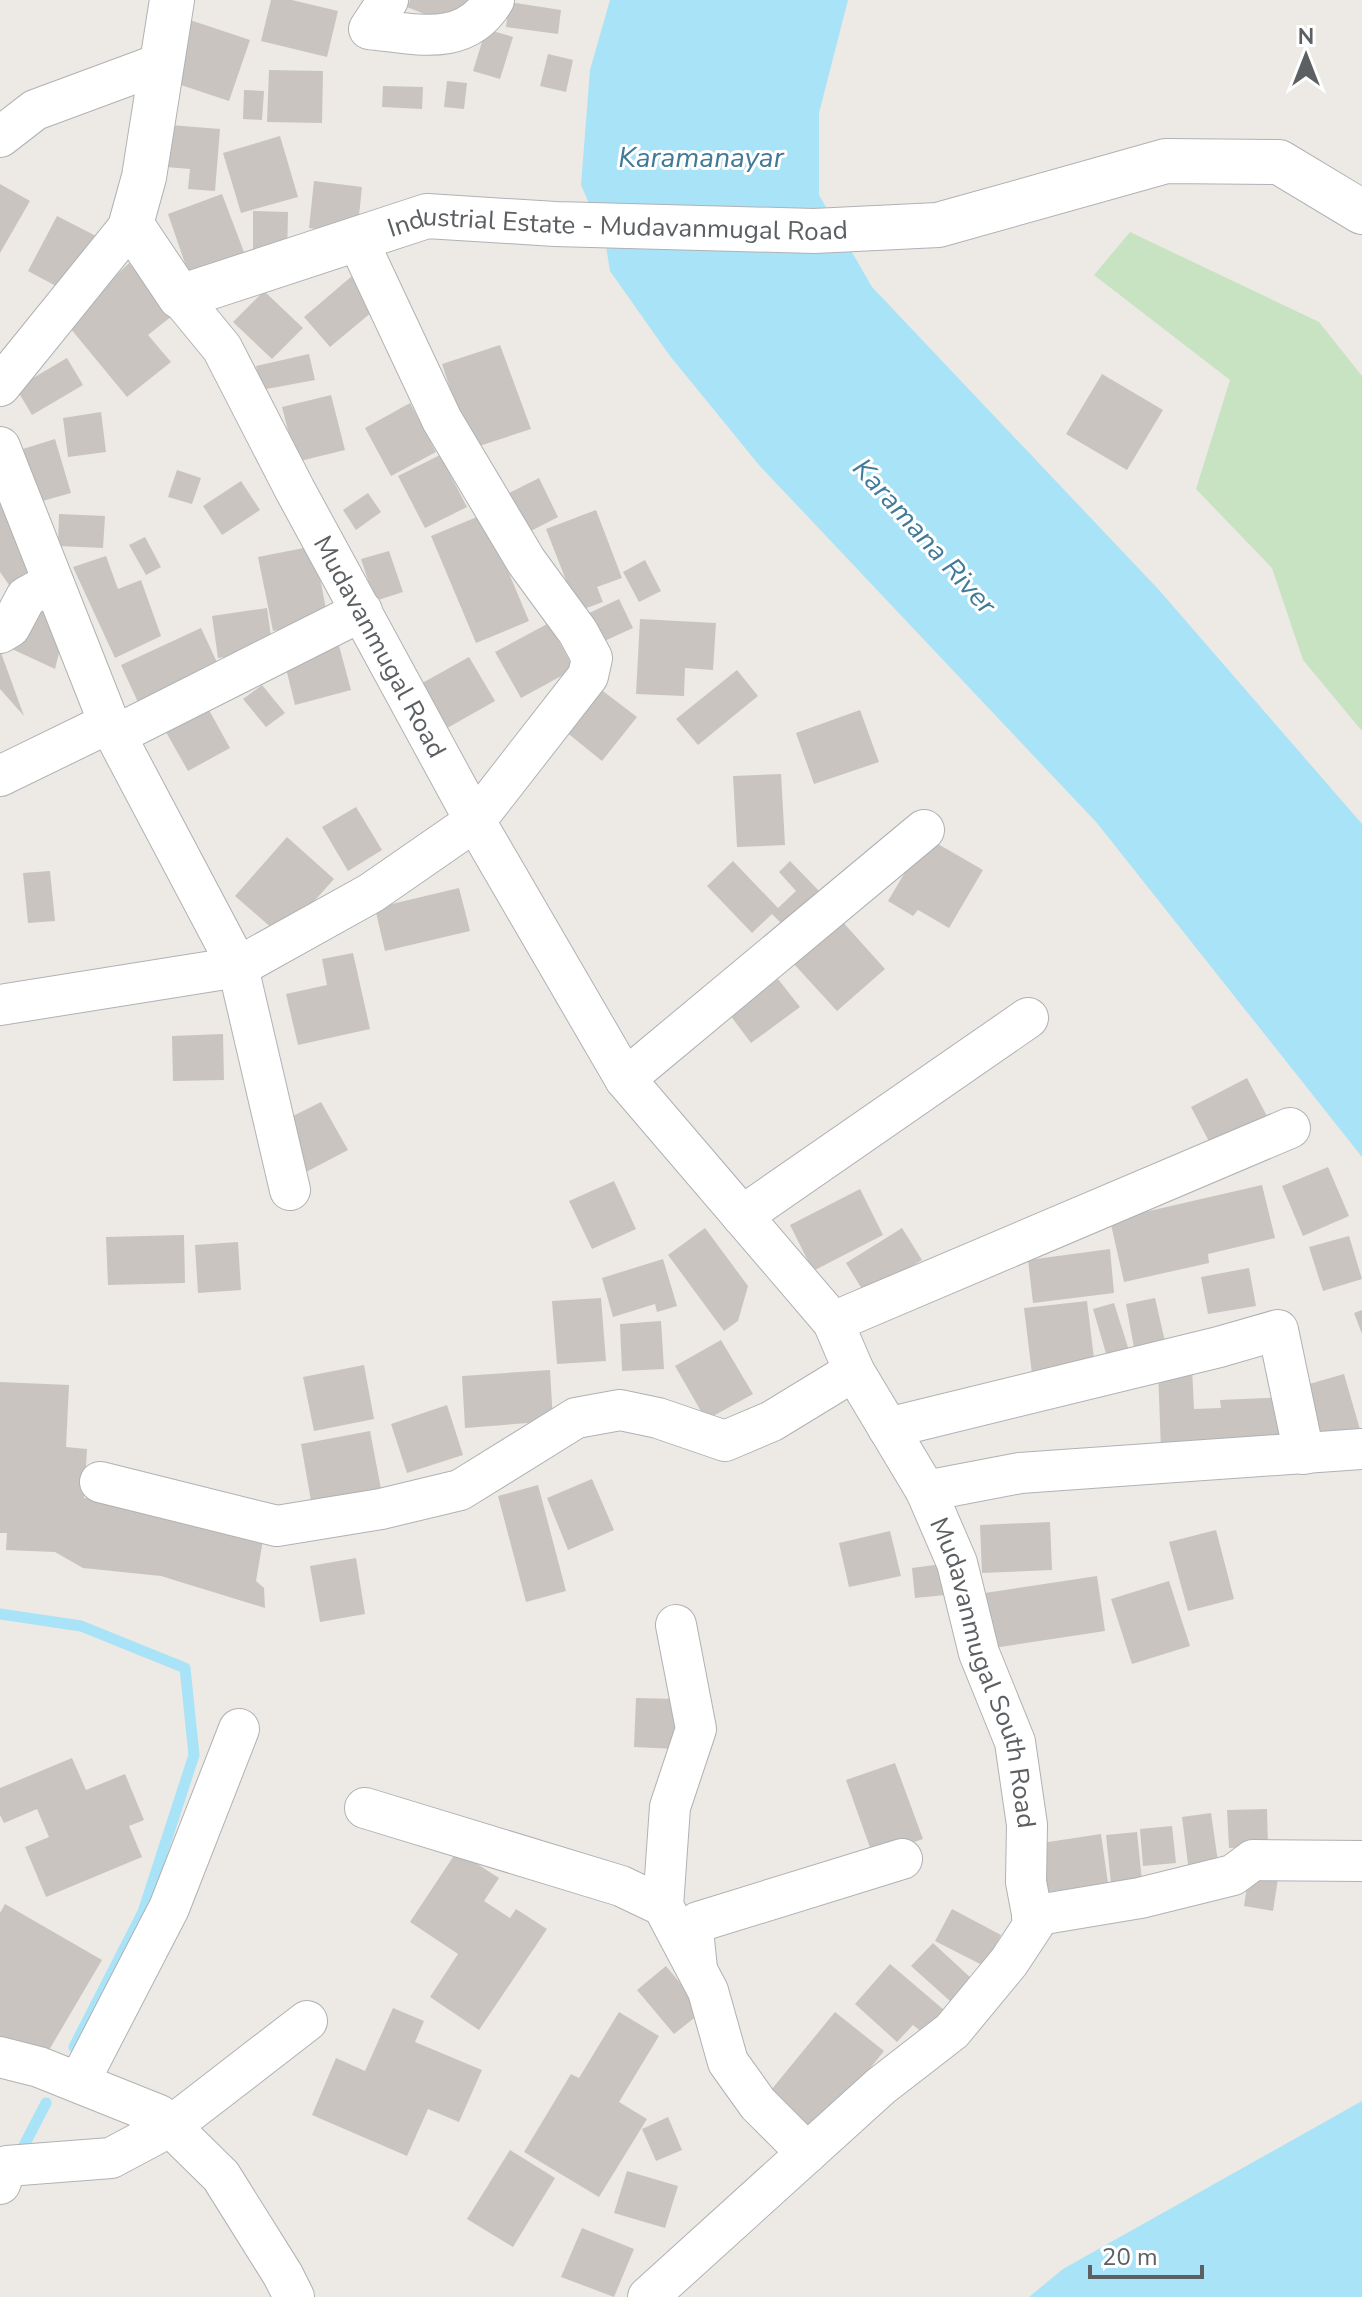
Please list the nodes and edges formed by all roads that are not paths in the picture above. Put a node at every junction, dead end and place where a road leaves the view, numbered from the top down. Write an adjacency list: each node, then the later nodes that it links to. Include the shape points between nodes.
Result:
1 (172, 0): 4 (street)
2 (494, 0): 3 (street, via 484,16 458,32 427,35)
3 (379, 14)
4 (162, 63): 5 (street, via 35,110); 7 (street)
5 (0, 137)
6 (1362, 212): 8 (street, Industrial Estate - Mudavanmugal Road, via 1279,162 1166,161 938,225 814,231 427,216)
7 (131, 224): 9 (street); 10 (street)
8 (357, 239): 9 (street, Industrial Estate - Mudavanmugal Road); 17 (street, via 442,420 526,561 592,658 588,676 564,710)
9 (180, 297): 13 (street, Mudavanmugal Road, via 222,348)
10 (0, 386)
11 (0, 447): 12 (street)
12 (53, 582): 14 (street, via 26,597 10,627); 15 (street)
13 (362, 611): 15 (street); 17 (street, Mudavanmugal Road)
14 (0, 633)
15 (112, 729): 16 (street); 19 (street)
16 (0, 776)
17 (475, 821): 19 (street, via 371,893); 20 (street, Mudavanmugal Road)
18 (924, 830): 23 (street)
19 (238, 967): 21 (street); 25 (street)
20 (581, 999): 23 (street, Mudavanmugal South Road)
21 (0, 1005)
22 (1028, 1018): 26 (street)
23 (625, 1079): 26 (street, Mudavanmugal South Road)
24 (1290, 1128): 27 (street)
25 (290, 1190)
26 (742, 1216): 27 (street, Mudavanmugal South Road)
27 (833, 1322): 28 (street, Mudavanmugal South Road)
28 (854, 1371): 29 (street, Mudavanmugal South Road); 32 (street, via 772,1421 725,1441 620,1410 576,1418 460,1490 277,1526)
29 (888, 1428): 31 (street, via 1278,1330); 33 (street, Mudavanmugal South Road)
30 (1362, 1449): 31 (street)
31 (1304, 1454): 33 (street, via 1020,1473)
32 (100, 1482)
33 (926, 1491): 40 (street, Mudavanmugal South Road, via 957,1563 979,1653 1015,1742)
34 (676, 1625): 39 (street, via 696,1729 670,1807)
35 (239, 1729): 44 (street, via 169,1908)
36 (365, 1808): 39 (street, via 621,1886)
37 (902, 1859): 41 (street, via 698,1922 693,1930)
38 (1362, 1861): 40 (street, via 1253,1860 1233,1875)
39 (663, 1906): 41 (street)
40 (1032, 1916): 46 (street, via 1034,1924 1009,1962 952,2031)
41 (697, 1969): 46 (street, via 728,2062 758,2104)
42 (307, 2021): 45 (street)
43 (0, 2057): 44 (street)
44 (79, 2082): 45 (street, via 159,2115)
45 (171, 2126): 47 (street, via 111,2158 7,2166); 48 (street, via 221,2176)
46 (807, 2153): 49 (street)
47 (0, 2184)
48 (294, 2297)
49 (648, 2297)

